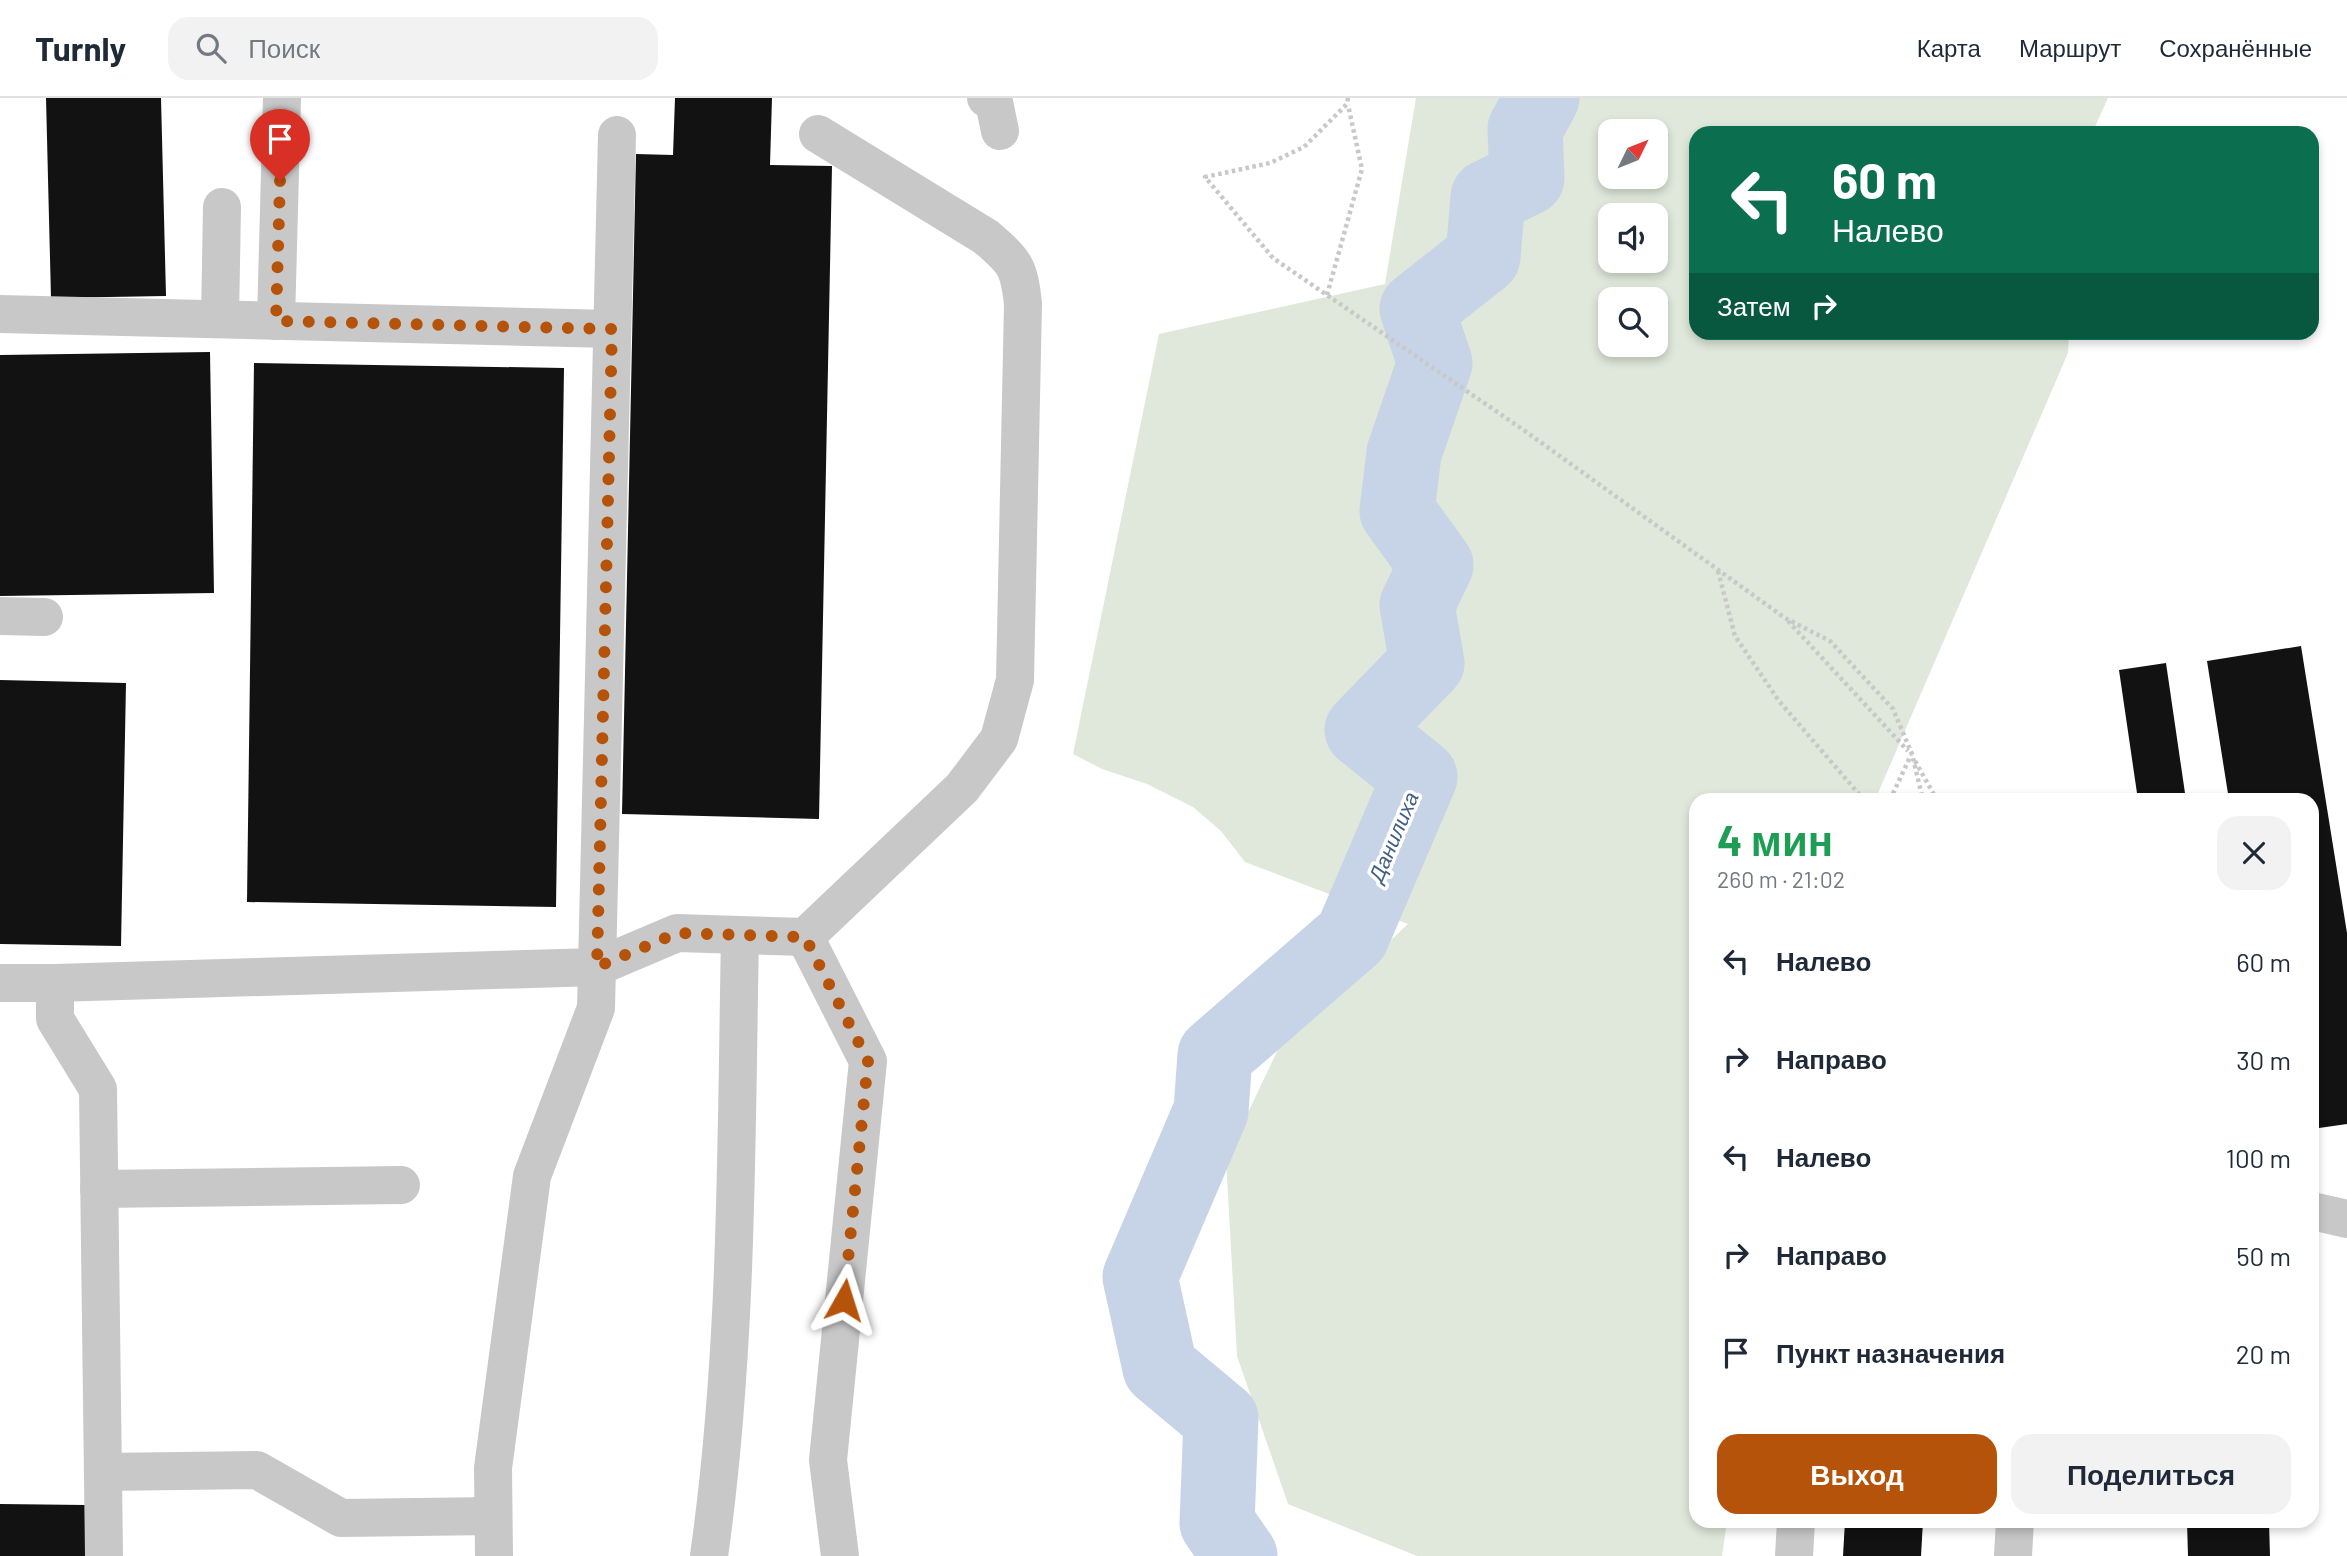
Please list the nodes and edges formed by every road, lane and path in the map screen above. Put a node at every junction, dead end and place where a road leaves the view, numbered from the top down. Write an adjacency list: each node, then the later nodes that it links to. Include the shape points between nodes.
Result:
1 (282, 98): 9 (lane)
2 (1347, 101): 6 (path, via 1362,169); 6 (path, via 1304,147 1270,163 1205,177 1273,258)
3 (818, 134): 21 (lane, via 986,237 1007,255 1020,275 1023,304 1015,680 999,739 962,788)
4 (617, 135): 10 (lane)
5 (222, 207): 8 (lane)
6 (1327, 295): 11 (path)
7 (0, 314): 8 (lane)
8 (220, 320): 9 (lane)
9 (276, 321): 10 (lane)
10 (612, 329): 22 (lane)
11 (1718, 570): 14 (path); 16 (path, via 1735,636 1779,701)
12 (0, 616): 13 (lane)
13 (44, 617)
14 (1785, 618): 15 (path); 15 (path, via 1830,641 1893,709)
15 (1912, 754): 17 (path); 18 (path); 19 (path)
16 (1858, 793)
17 (1893, 793)
18 (1921, 793)
19 (1933, 793)
20 (740, 936): 21 (lane); 22 (lane, via 677,933); 35 (lane, via 733,1249 718,1493)
21 (805, 937): 36 (lane, via 868,1061 828,1460)
22 (597, 967): 24 (lane); 30 (lane, via 596,1008 532,1176 493,1468)
23 (0, 983): 24 (lane)
24 (55, 983): 26 (lane, via 55,1018 98,1089)
25 (401, 1185): 26 (lane)
26 (99, 1189): 29 (lane)
27 (2319, 1213): 28 (lane)
28 (2347, 1219)
29 (103, 1472): 30 (lane, via 257,1471 341,1518); 33 (lane)
30 (493, 1516): 34 (lane)
31 (1796, 1528): 37 (lane)
32 (2014, 1528): 38 (lane)
33 (104, 1556)
34 (494, 1556)
35 (709, 1556)
36 (840, 1556)
37 (1794, 1556)
38 (2012, 1556)

